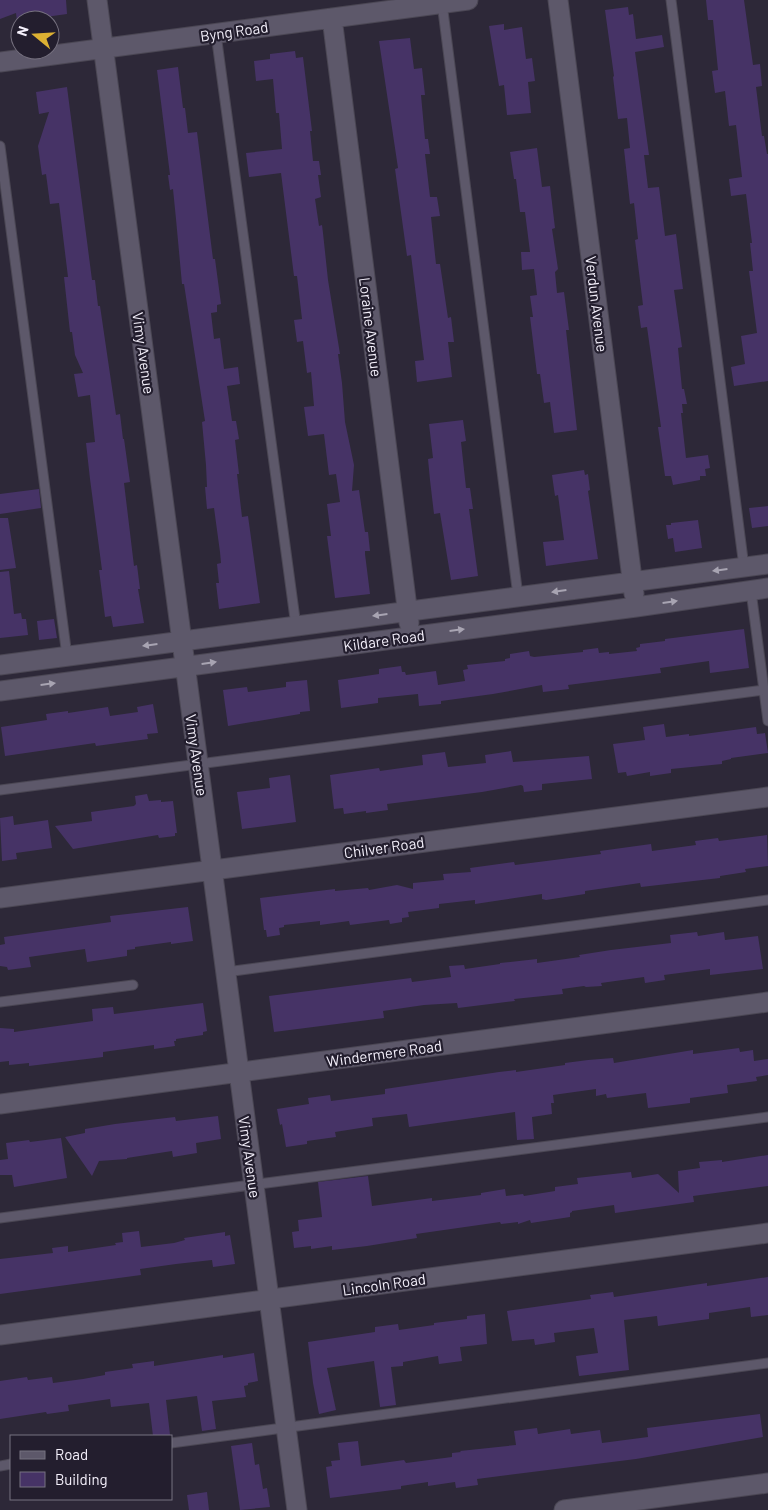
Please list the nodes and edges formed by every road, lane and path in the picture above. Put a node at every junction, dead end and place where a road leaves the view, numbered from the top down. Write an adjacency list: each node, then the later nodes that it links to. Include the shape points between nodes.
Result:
1 (97, 0): 8 (street, Vimy Avenue)
2 (468, 0): 5 (street, Byng Road)
3 (558, 0): 13 (street, Verdun Avenue)
4 (671, 0): 12 (lane)
5 (442, 4): 6 (street, Byng Road); 15 (lane)
6 (332, 18): 7 (street, Byng Road); 17 (street, Loraine Avenue)
7 (216, 34): 8 (street, Byng Road); 18 (lane)
8 (104, 48): 9 (street, Byng Road); 20 (street, Vimy Avenue)
9 (0, 62)
10 (0, 146): 21 (lane)
11 (768, 564): 12 (street, Kildare Road)
12 (744, 567): 13 (street, Kildare Road, one-way to 13)
13 (633, 581): 15 (street, Kildare Road, one-way to 15); 16 (street, Verdun Avenue)
14 (760, 589): 16 (street, Kildare Road, one-way to 14); 25 (lane)
15 (518, 596): 17 (street, Kildare Road)
16 (636, 607): 19 (street, Kildare Road, one-way to 16)
17 (407, 611): 18 (street, Kildare Road, one-way to 18); 19 (street, Loraine Avenue)
18 (296, 626): 20 (street, Kildare Road)
19 (411, 636): 23 (street, Kildare Road, one-way to 19)
20 (182, 641): 21 (street, Kildare Road, one-way to 21); 23 (street, Vimy Avenue)
21 (67, 656): 22 (street, Kildare Road)
22 (0, 665)
23 (185, 666): 24 (street, Kildare Road, one-way to 23); 27 (street, Vimy Avenue)
24 (0, 690)
25 (764, 690): 26 (lane); 27 (lane)
26 (768, 721)
27 (198, 763): 28 (lane); 30 (street, Vimy Avenue)
28 (0, 790)
29 (768, 797): 30 (street, Chilver Road)
30 (212, 870): 31 (street, Chilver Road); 33 (street, Vimy Avenue)
31 (0, 898)
32 (768, 900): 33 (lane)
33 (226, 972): 37 (street, Vimy Avenue)
34 (133, 985): 35 (lane)
35 (0, 1002)
36 (768, 1002): 37 (street, Windermere Road)
37 (239, 1073): 38 (street, Windermere Road); 40 (street, Vimy Avenue)
38 (0, 1104)
39 (768, 1117): 40 (lane)
40 (254, 1184): 41 (lane); 43 (street, Vimy Avenue)
41 (0, 1218)
42 (768, 1232): 43 (street, Lincoln Road)
43 (269, 1299): 44 (street, Lincoln Road); 46 (street, Vimy Avenue)
44 (0, 1335)
45 (768, 1363): 46 (lane)
46 (286, 1427): 47 (lane); 49 (street, Vimy Avenue)
47 (172, 1443)
48 (768, 1483): 50 (street)
49 (297, 1510)
50 (564, 1510)

